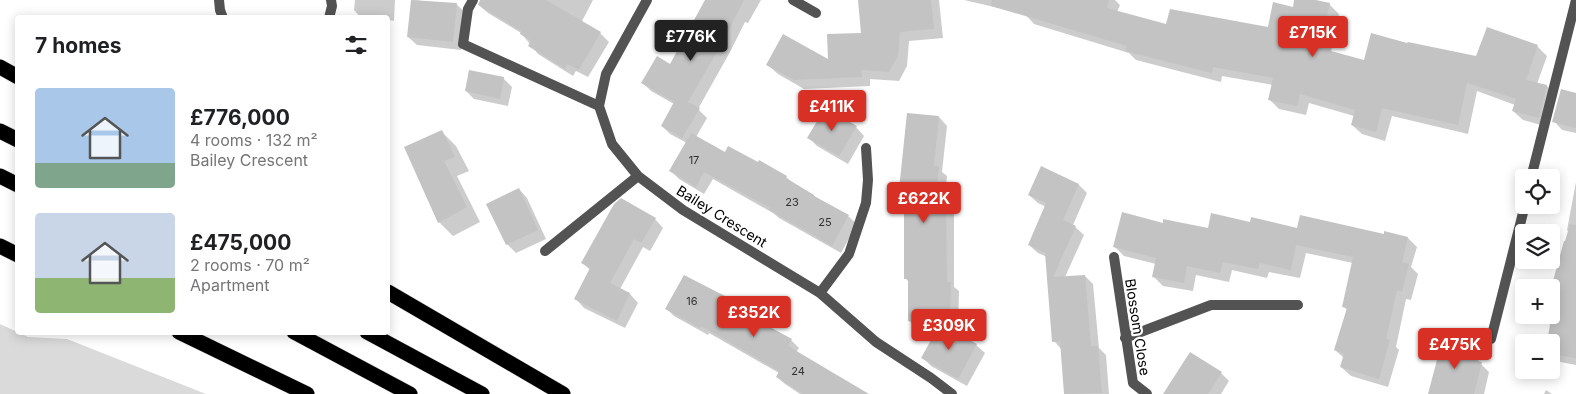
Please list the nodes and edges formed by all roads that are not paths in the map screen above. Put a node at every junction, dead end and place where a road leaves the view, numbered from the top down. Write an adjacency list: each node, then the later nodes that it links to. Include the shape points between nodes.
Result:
1 (219, 0): 8 (street)
2 (331, 0): 9 (street)
3 (472, 0): 12 (street, via 468,8 464,44)
4 (647, 0): 12 (street, via 606,74)
5 (793, 0): 7 (street)
6 (1576, 0): 16 (street)
7 (816, 13)
8 (221, 15)
9 (329, 15)
10 (0, 67): 11 (highway)
11 (15, 75)
12 (599, 106): 18 (street, Bailey Crescent, via 612,144)
13 (0, 131): 14 (highway)
14 (15, 138)
15 (866, 148): 26 (street, via 866,203 848,254)
16 (1534, 169)
17 (0, 176): 19 (highway)
18 (638, 176): 22 (street); 26 (street, Bailey Crescent, via 683,210)
19 (15, 184)
20 (1523, 214): 32 (street)
21 (0, 246): 23 (highway)
22 (545, 251)
23 (15, 254)
24 (1114, 258): 31 (street, Blossom Close)
25 (390, 293): 36 (highway)
26 (820, 293): 37 (street, Bailey Crescent, via 876,342)
27 (1298, 305): 31 (street, via 1211,304)
28 (185, 335): 33 (highway)
29 (300, 335): 34 (highway)
30 (373, 335): 35 (highway)
31 (1125, 338): 38 (street, Blossom Close, via 1133,383)
32 (1491, 339)
33 (307, 394)
34 (410, 394)
35 (482, 394)
36 (563, 394)
37 (952, 394)
38 (1147, 394)

